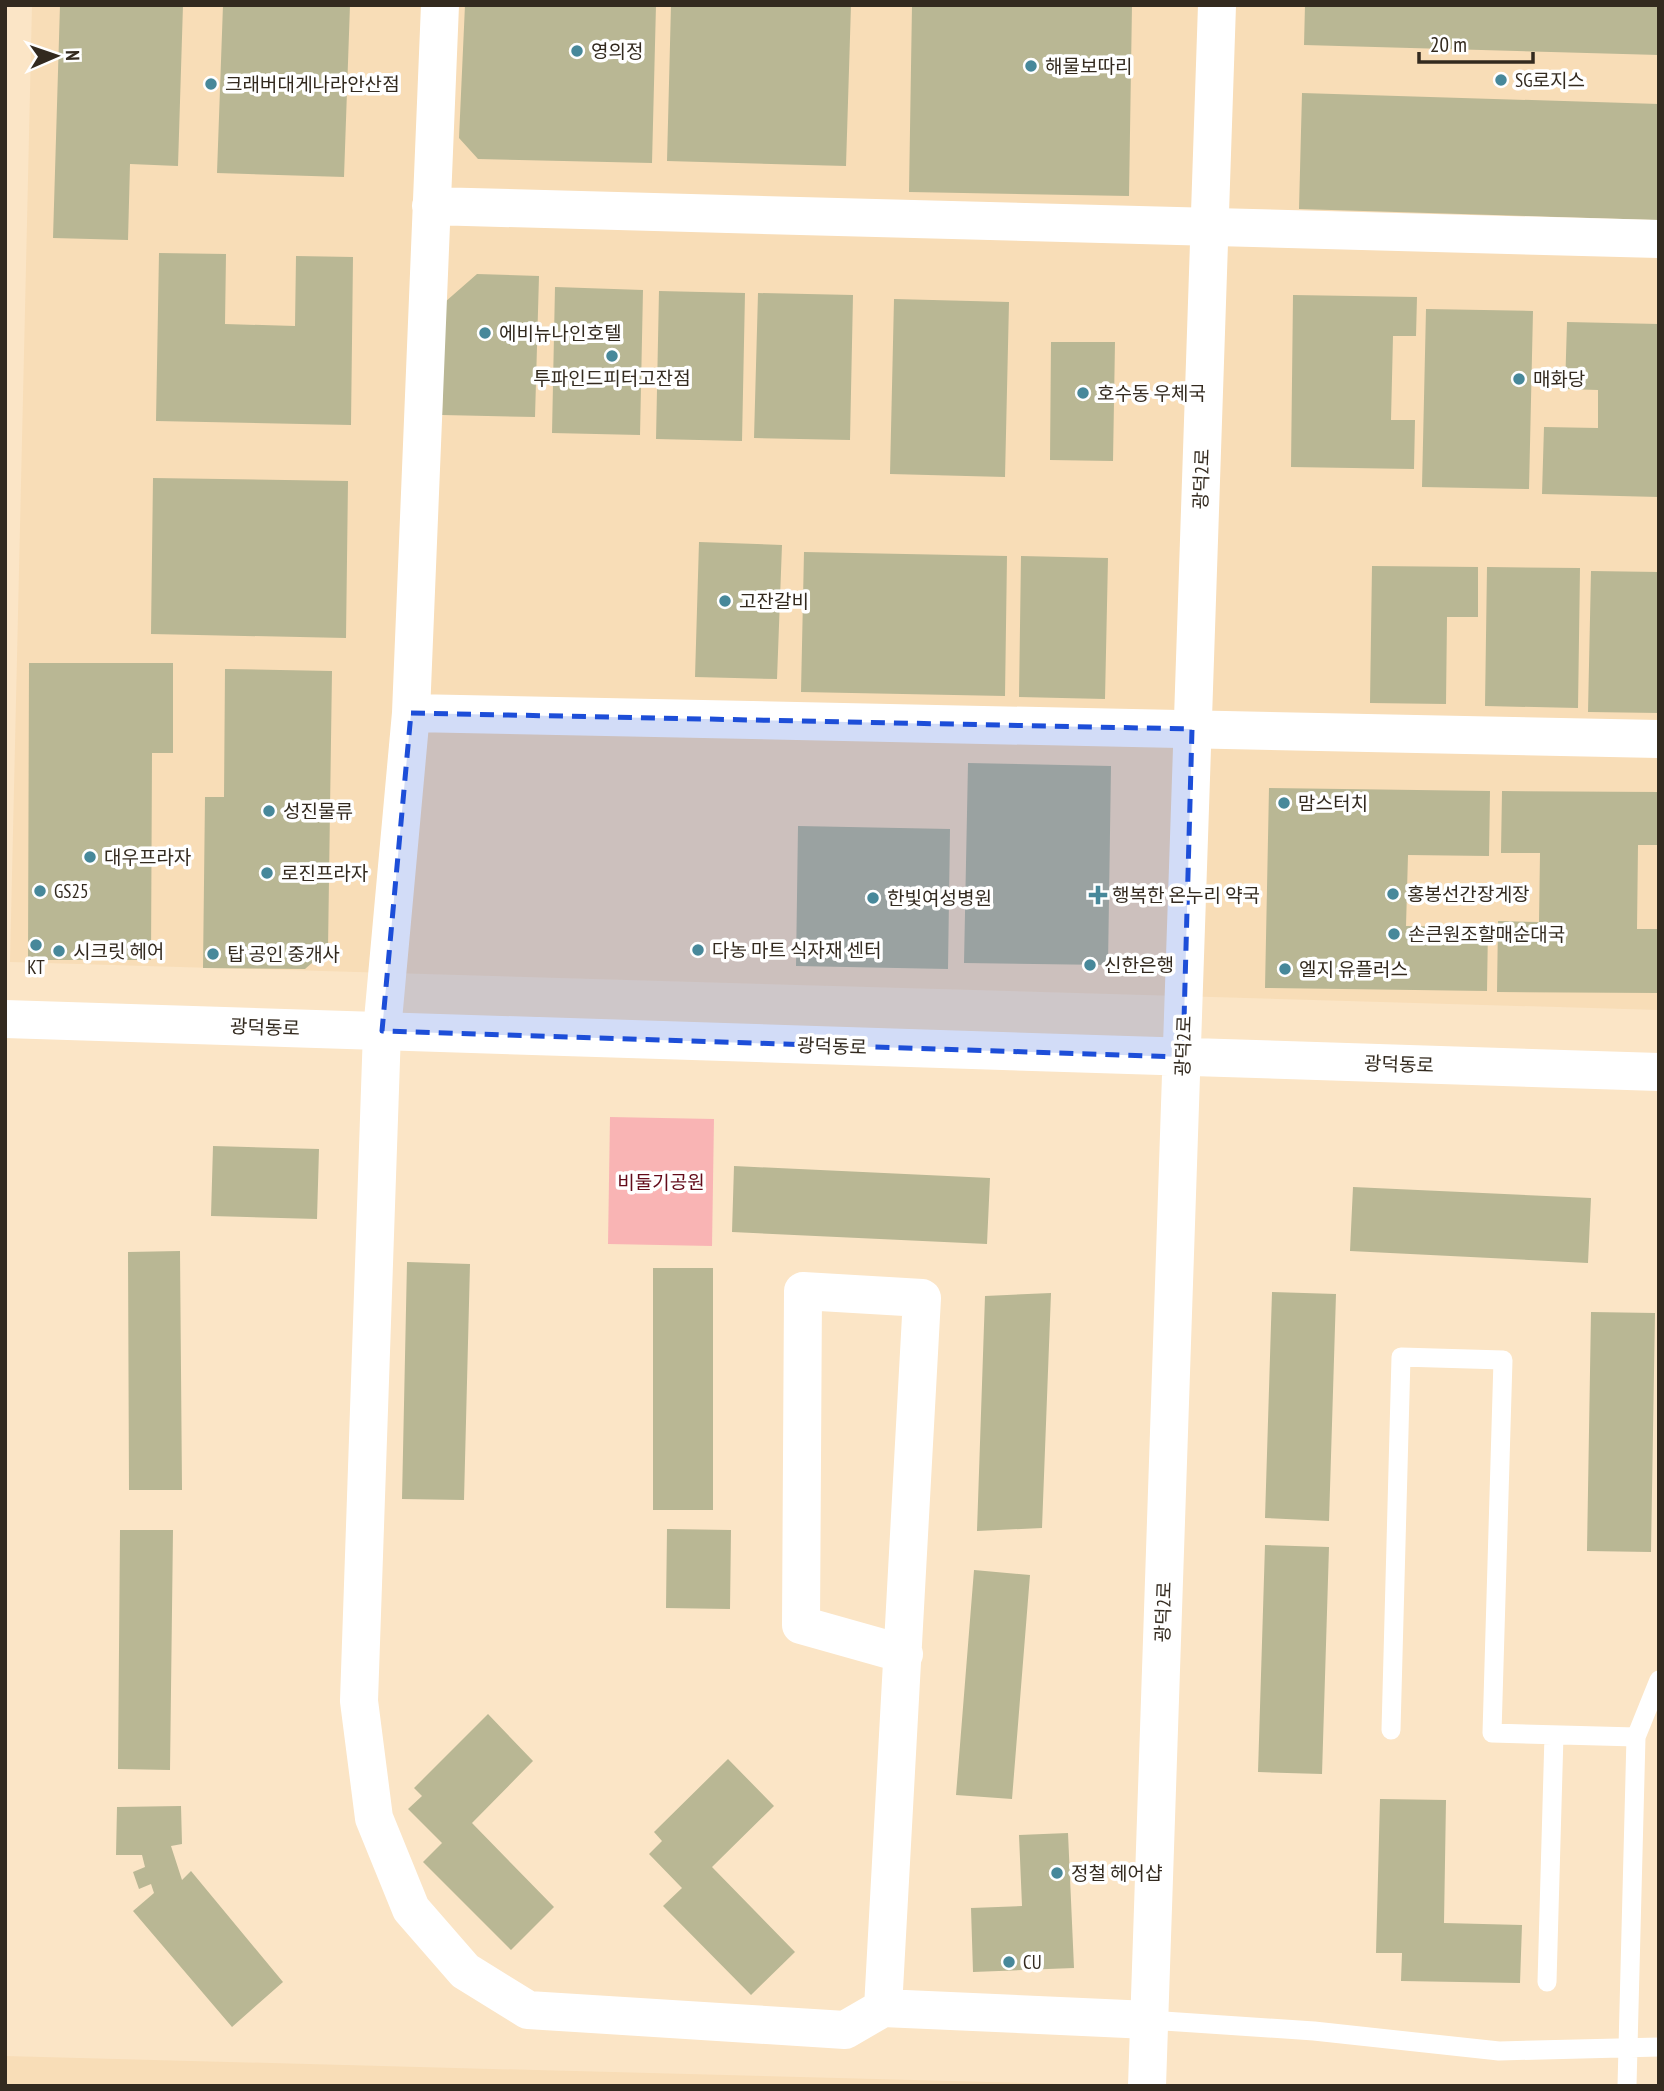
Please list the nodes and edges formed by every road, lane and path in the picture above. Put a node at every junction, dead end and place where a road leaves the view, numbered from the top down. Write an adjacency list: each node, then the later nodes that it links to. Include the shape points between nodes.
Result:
1 (440, 5): 3 (street)
2 (1217, 5): 4 (street, 광덕2로)
3 (431, 206): 4 (street); 6 (street)
4 (1209, 227): 5 (street); 7 (street, 광덕2로)
5 (1659, 239)
6 (411, 713): 7 (street); 10 (street)
7 (1192, 729): 8 (street); 11 (street, 광덕2로)
8 (1659, 739)
9 (5, 1019): 10 (street, 광덕동로)
10 (382, 1031): 11 (street, 광덕동로); 19 (street, via 359,1701 374,1818 411,1909 465,1971 528,2010 845,2030)
11 (1182, 1057): 12 (street, 광덕동로); 20 (street, 광덕2로)
12 (1659, 1072)
13 (904, 1654): 13 (street, via 922,1298 803,1291 801,1625); 19 (street)
14 (1659, 1680): 17 (lane)
15 (1391, 1730): 16 (lane, via 1401,1357 1503,1360 1492,1734)
16 (1554, 1735): 17 (lane); 18 (lane)
17 (1636, 1737): 22 (lane)
18 (1547, 1982)
19 (883, 2007): 20 (street)
20 (1149, 2020): 22 (lane, via 1314,2031 1499,2051); 23 (street, 광덕2로)
21 (1659, 2047): 22 (lane)
22 (1628, 2048): 24 (lane)
23 (1147, 2086)
24 (1628, 2086)

